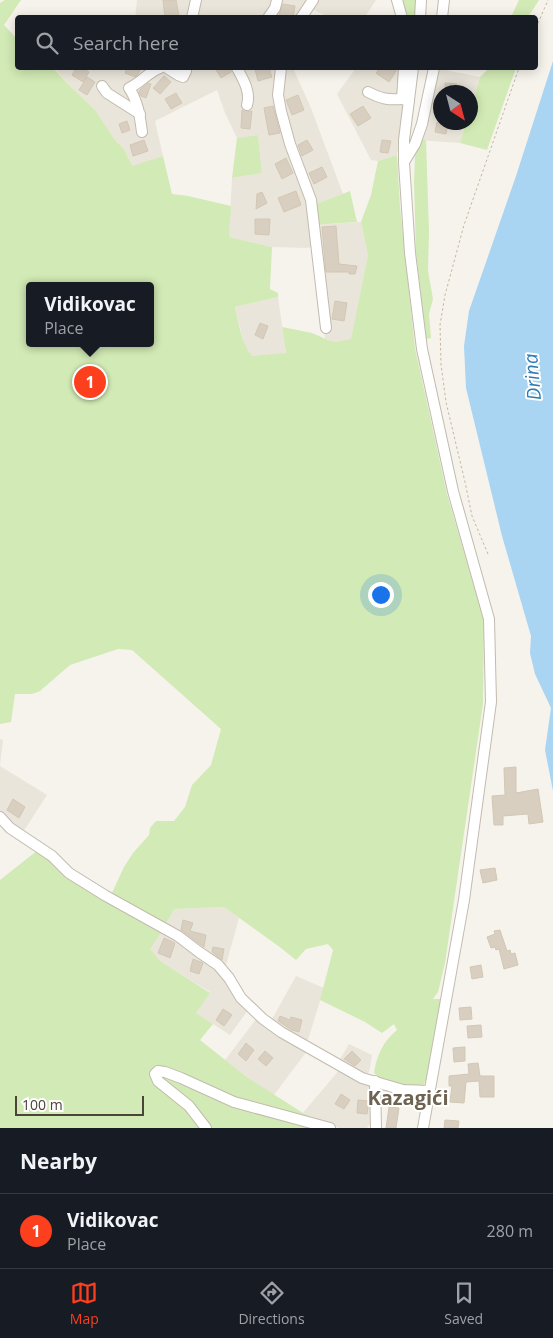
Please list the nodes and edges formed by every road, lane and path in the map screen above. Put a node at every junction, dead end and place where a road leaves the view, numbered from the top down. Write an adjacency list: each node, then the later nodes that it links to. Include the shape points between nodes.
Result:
1 (196, 0): 8 (street)
2 (277, 0): 9 (street)
3 (312, 0): 10 (street)
4 (397, 0): 11 (street)
5 (421, 0): 12 (street)
6 (444, 0): 13 (street)
7 (548, 0): 14 (path)
8 (193, 15)
9 (270, 15)
10 (303, 15)
11 (401, 15)
12 (420, 15)
13 (442, 15)
14 (538, 23)
15 (156, 70): 24 (street)
16 (170, 70): 17 (street, via 183,77)
17 (185, 70)
18 (237, 70): 27 (street, via 247,91)
19 (281, 70): 31 (street, via 278,95 281,111 311,200)
20 (404, 70): 26 (street)
21 (413, 70): 26 (street)
22 (434, 70): 30 (street, via 422,124)
23 (518, 70): 32 (path, via 464,225 440,325 446,402 472,516)
24 (129, 88): 28 (street); 28 (street, via 119,91 104,89)
25 (368, 92): 26 (street, via 388,100)
26 (406, 100): 30 (street)
27 (247, 105)
28 (140, 114): 29 (street)
29 (142, 132)
30 (404, 163): 35 (street, via 410,254 422,349 453,491 489,619 491,702 464,900)
31 (326, 328)
32 (488, 554)
33 (0, 818): 34 (street, via 52,856 69,873 178,936 218,965 241,998 281,1032 362,1078)
34 (375, 1081): 35 (street, via 403,1090); 36 (street)
35 (430, 1091): 39 (street)
36 (374, 1126)
37 (206, 1128): 38 (street, via 190,1106 158,1081 155,1074 158,1071 234,1102)
38 (330, 1128)
39 (423, 1128)

